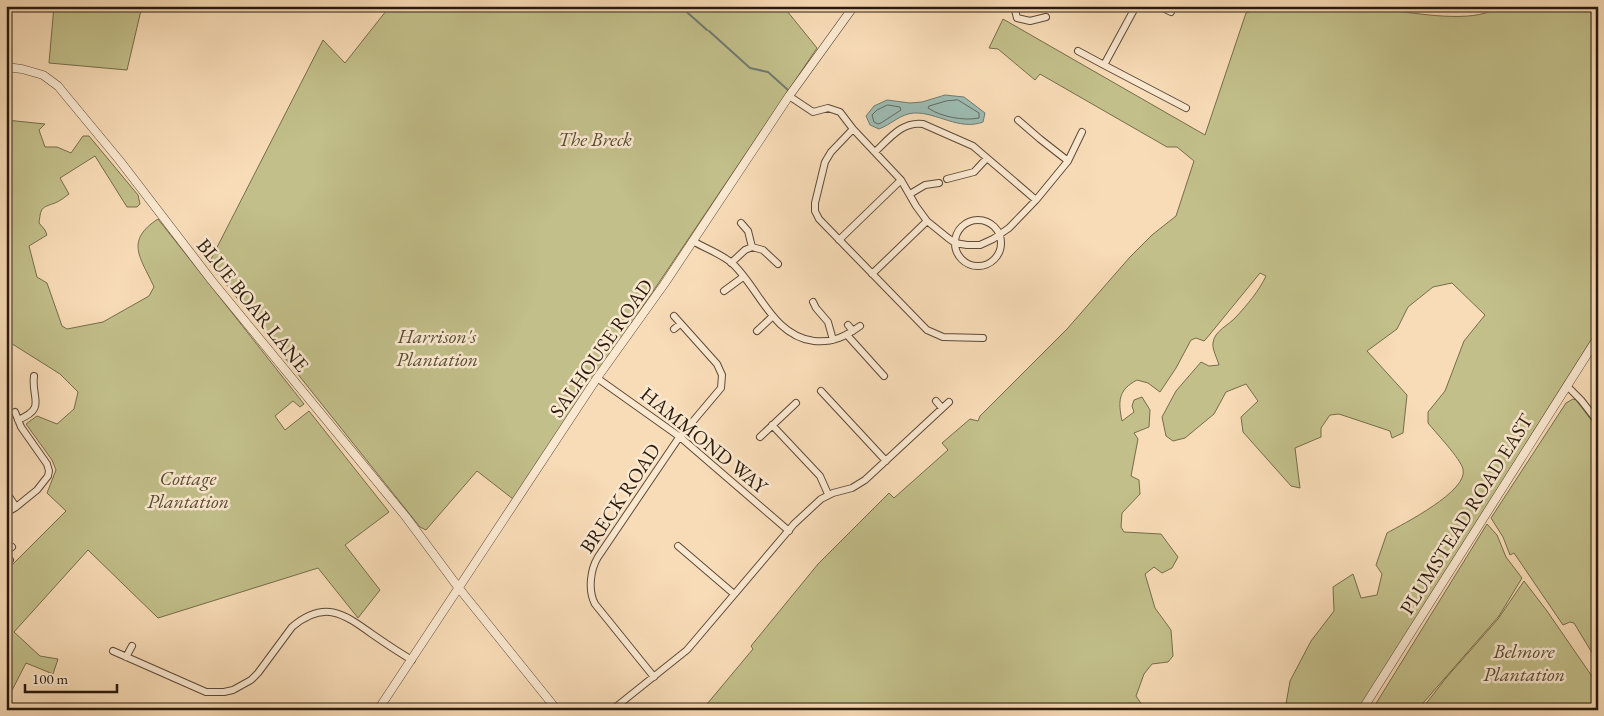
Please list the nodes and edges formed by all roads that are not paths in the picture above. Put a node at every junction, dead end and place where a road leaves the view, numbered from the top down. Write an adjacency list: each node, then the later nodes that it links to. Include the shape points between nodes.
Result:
1 (854, 6): 10 (street, SALHOUSE ROAD)
2 (1014, 6): 6 (street, via 1017,18 1030,21)
3 (1136, 6): 8 (street)
4 (1159, 6): 5 (street)
5 (1171, 12)
6 (1046, 17)
7 (1078, 51): 8 (street)
8 (1104, 66): 11 (street)
9 (6, 67): 69 (street, BLUE BOAR LANE, via 43,75 58,86 218,289 400,509)
10 (789, 96): 13 (street, via 813,112 828,108 840,112); 27 (street, SALHOUSE ROAD)
11 (1186, 108)
12 (1018, 120): 17 (street)
13 (853, 129): 15 (street); 26 (street, via 828,157 815,203 819,219)
14 (1082, 132): 17 (street)
15 (875, 152): 16 (street, via 898,131 915,123 973,146); 19 (street)
16 (988, 158): 18 (street, via 974,172); 22 (street)
17 (1068, 161): 22 (street)
18 (947, 179)
19 (901, 180): 21 (street); 26 (street)
20 (939, 182): 21 (street, via 925,185)
21 (910, 194): 23 (street)
22 (1036, 200): 25 (street)
23 (927, 221): 28 (street); 32 (street)
24 (741, 223): 29 (street, via 748,231)
25 (999, 235): 28 (street, via 980,245); 28 (street, via 990,224 976,220 963,226); 28 (street, via 1001,245 998,254 983,266 974,266 962,259)
26 (839, 240): 32 (street)
27 (693, 241): 30 (street); 49 (street, SALHOUSE ROAD)
28 (955, 242)
29 (752, 247): 30 (street); 31 (street, via 763,250)
30 (732, 263): 33 (street)
31 (778, 264)
32 (872, 274): 45 (street, via 931,333 943,337)
33 (743, 277): 34 (street); 37 (street)
34 (724, 291)
35 (813, 302): 46 (street, via 828,322)
36 (674, 316): 38 (street)
37 (773, 316): 42 (street); 46 (street, via 784,330 795,336 822,342)
38 (680, 324): 41 (street); 60 (street, BRECK ROAD, via 717,364 722,383)
39 (848, 325): 43 (street)
40 (860, 326): 43 (street)
41 (674, 329)
42 (758, 331)
43 (850, 333): 46 (street); 48 (street)
44 (1598, 337): 50 (street, PLUMSTEAD ROAD EAST)
45 (983, 338)
46 (833, 340)
47 (34, 376): 57 (street, via 35,408 31,414)
48 (884, 376)
49 (597, 378): 60 (street, HAMMOND WAY); 69 (street, SALHOUSE ROAD)
50 (1566, 386): 58 (street); 79 (street, PLUMSTEAD ROAD EAST)
51 (821, 391): 62 (street)
52 (936, 401): 55 (street)
53 (949, 402): 55 (street)
54 (796, 403): 59 (street)
55 (942, 408): 62 (street)
56 (15, 412): 57 (street)
57 (18, 420): 65 (street, via 49,472 38,488)
58 (1598, 422)
59 (772, 425): 61 (street); 64 (street, via 820,476)
60 (680, 436): 67 (street, HAMMOND WAY); 75 (street, BRECK ROAD, via 592,568 591,592 595,604)
61 (760, 436)
62 (886, 461): 64 (street, via 859,485)
63 (6, 492): 65 (street)
64 (828, 494): 67 (street)
65 (16, 507): 66 (street)
66 (6, 513)
67 (789, 530): 70 (street)
68 (678, 546): 70 (street)
69 (458, 587): 74 (street, SALHOUSE ROAD); 77 (street, BLUE BOAR LANE)
70 (734, 594): 75 (street, via 687,650)
71 (132, 646): 73 (street)
72 (113, 651): 73 (street)
73 (126, 657): 74 (street, via 206,692 234,690 258,673 299,621 308,615 328,611 348,616)
74 (412, 660): 76 (street, SALHOUSE ROAD)
75 (654, 677): 78 (street)
76 (378, 710)
77 (557, 710)
78 (612, 710)
79 (1362, 710)

